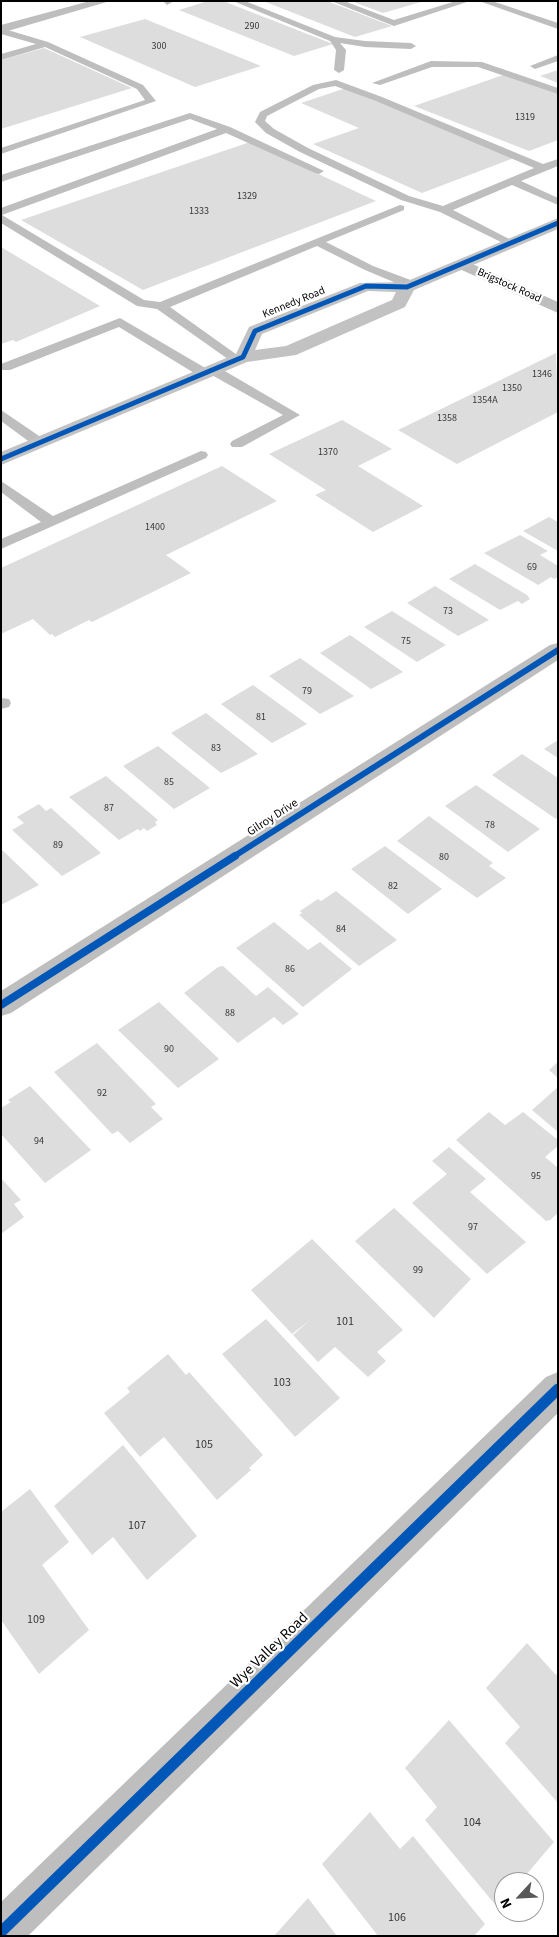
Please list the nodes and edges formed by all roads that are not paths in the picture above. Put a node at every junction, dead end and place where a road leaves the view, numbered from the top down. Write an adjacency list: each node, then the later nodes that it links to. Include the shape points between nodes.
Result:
1 (104, 1): 7 (street)
2 (238, 1): 8 (lane)
3 (335, 1): 4 (lane, via 394,23)
4 (466, 1)
5 (483, 1): 6 (lane)
6 (558, 26)
7 (1, 30): 9 (lane)
8 (332, 39): 10 (lane); 14 (lane, via 341,50)
9 (45, 44): 11 (lane); 18 (lane, via 140,87 150,101)
10 (412, 46)
11 (1, 57)
12 (558, 58): 13 (lane)
13 (535, 66)
14 (339, 70)
15 (377, 83): 16 (lane, via 431,64 478,64)
16 (558, 91)
17 (226, 129): 21 (lane); 22 (lane, via 190,116); 27 (lane)
18 (1, 151)
19 (558, 162): 20 (lane)
20 (543, 168): 23 (lane); 26 (lane, via 336,83 316,87 263,114 260,122 270,131 304,150 405,198)
21 (328, 176)
22 (1, 179)
23 (511, 181): 25 (lane); 26 (lane)
24 (382, 200): 30 (lane, via 400,208)
25 (558, 202)
26 (444, 210): 31 (lane)
27 (1, 212)
28 (1, 218): 35 (lane, via 141,304)
29 (558, 223): 31 (main road, Kennedy Road)
30 (317, 242): 33 (lane); 35 (lane)
31 (511, 243): 32 (main road, Kennedy Road)
32 (461, 264): 33 (main road, Kennedy Road); 34 (street, Brigstock Road)
33 (410, 286): 36 (main road, Kennedy Road, via 399,303 290,351); 36 (main road, Kennedy Road, via 366,286 255,331)
34 (554, 303)
35 (161, 306): 36 (lane)
36 (239, 359): 38 (main road, Kennedy Road)
37 (5, 367): 38 (lane, via 120,322)
38 (208, 372): 40 (main road, Kennedy Road); 41 (lane, via 293,415)
39 (1, 414): 40 (lane)
40 (40, 443): 43 (main road, Kennedy Road)
41 (237, 444)
42 (201, 455): 45 (lane)
43 (1, 459)
44 (1, 485): 45 (lane)
45 (51, 522): 46 (lane)
46 (1, 545)
47 (558, 650): 48 (street, Gilroy Drive)
48 (1, 1005)
49 (558, 1389): 50 (street, Wye Valley Road)
50 (12, 1929)

